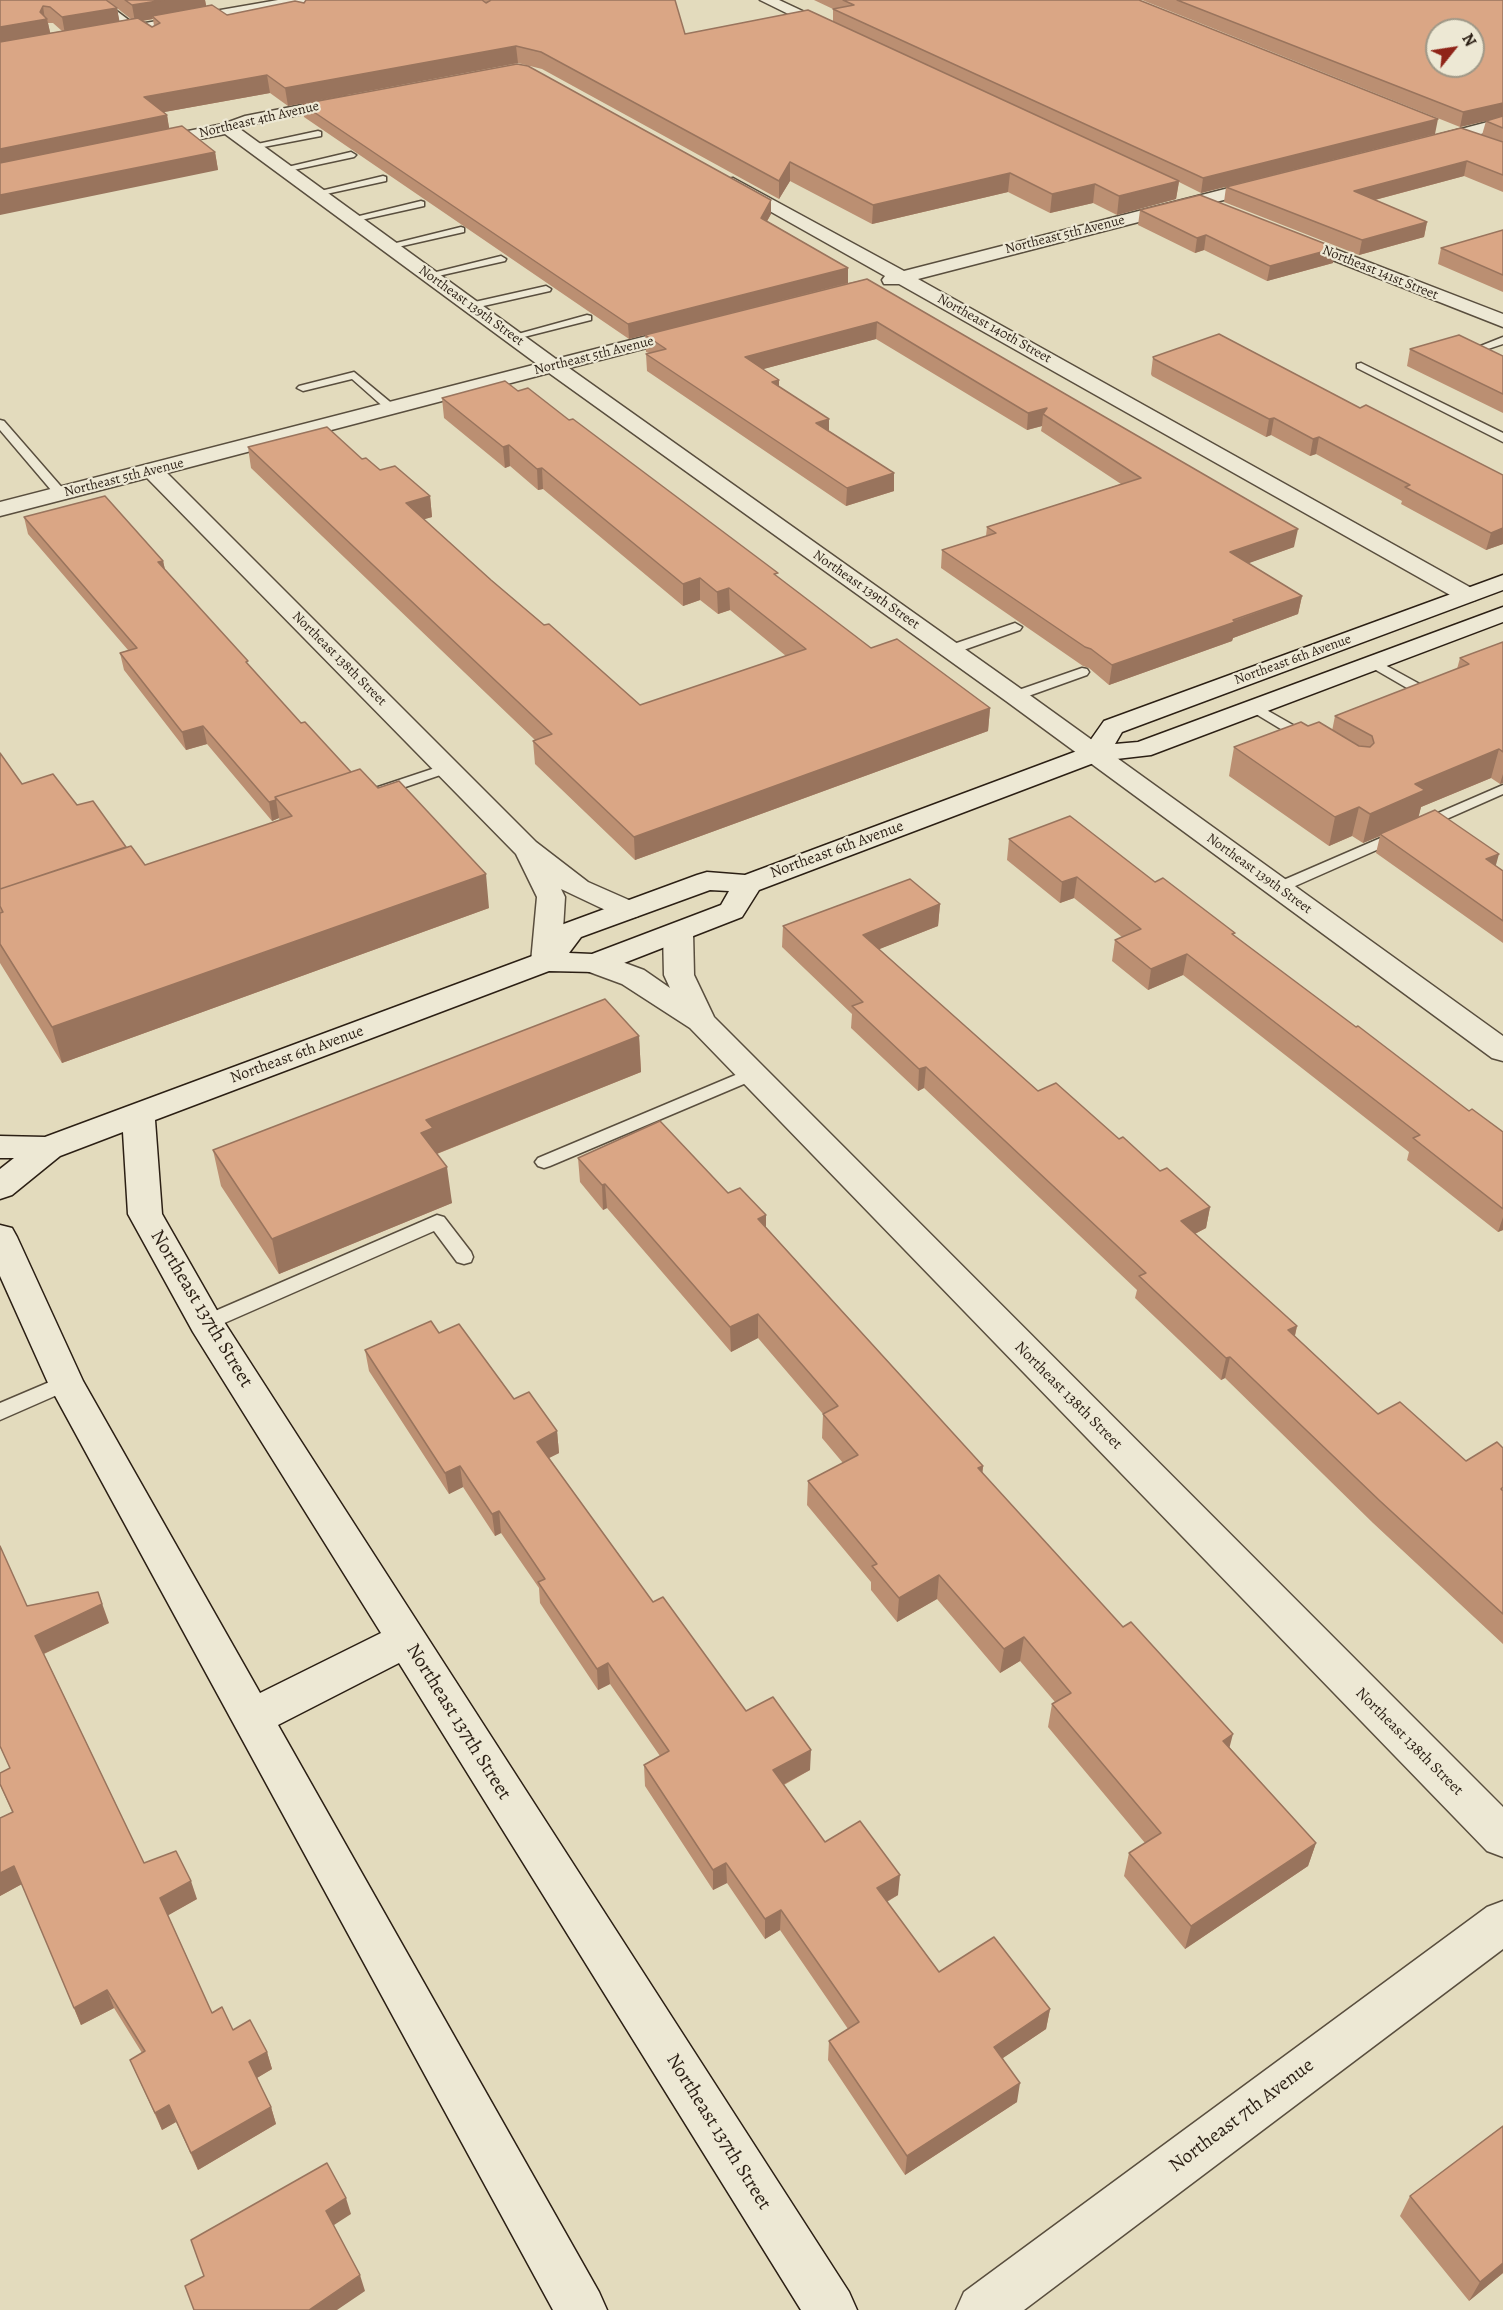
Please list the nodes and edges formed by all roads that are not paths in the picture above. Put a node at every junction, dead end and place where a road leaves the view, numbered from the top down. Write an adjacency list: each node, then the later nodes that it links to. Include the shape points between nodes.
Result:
1 (766, 0): 6 (street)
2 (297, 3): 4 (street)
3 (103, 5): 4 (lane)
4 (142, 30): 5 (street)
5 (89, 37)
6 (853, 40)
7 (362, 98): 10 (street, Northeast 4th Avenue, via 245,121)
8 (1503, 123): 12 (street)
9 (1437, 126): 12 (street)
10 (228, 128): 14 (street, Northeast 139th Street); 15 (street, Northeast 4th Avenue)
11 (318, 134): 14 (lane)
12 (1458, 135): 13 (street); 16 (street)
13 (1481, 144)
14 (253, 146): 18 (street, Northeast 139th Street)
15 (137, 147)
16 (1413, 147)
17 (351, 155): 18 (lane)
18 (284, 169): 23 (street, Northeast 139th Street)
19 (713, 172): 33 (street, Northeast 140th Street)
20 (1289, 178): 24 (street, Northeast 5th Avenue)
21 (383, 179): 23 (lane)
22 (1178, 191): 24 (street)
23 (317, 193): 27 (street, Northeast 139th Street)
24 (1199, 201): 26 (street); 33 (street, Northeast 5th Avenue)
25 (422, 204): 27 (lane)
26 (1221, 209)
27 (352, 219): 30 (street, Northeast 139th Street)
28 (461, 230): 30 (lane)
29 (1275, 231): 38 (street, Northeast 141st Street)
30 (389, 246): 32 (street, Northeast 139th Street)
31 (501, 259): 32 (lane)
32 (429, 275): 36 (street, Northeast 139th Street)
33 (902, 277): 34 (street, Northeast 5th Avenue); 53 (street, Northeast 140th Street)
34 (868, 285)
35 (546, 288): 36 (lane)
36 (471, 306): 40 (street, Northeast 139th Street)
37 (588, 318): 40 (lane)
38 (1503, 321)
39 (710, 326): 43 (street, Northeast 5th Avenue)
40 (512, 337): 43 (street, Northeast 139th Street)
41 (1503, 340): 42 (lane)
42 (1473, 351)
43 (552, 366): 46 (street, Northeast 5th Avenue); 56 (street, Northeast 139th Street)
44 (1361, 366): 48 (lane)
45 (303, 388): 46 (lane, via 354,375)
46 (391, 408): 49 (street, Northeast 5th Avenue)
47 (0, 423): 50 (lane)
48 (1503, 438)
49 (153, 471): 50 (street, Northeast 5th Avenue); 64 (street, Northeast 138th Street)
50 (60, 494): 51 (street, Northeast 5th Avenue)
51 (0, 509)
52 (1503, 582): 53 (street, Northeast 6th Avenue)
53 (1467, 595): 63 (street, Northeast 6th Avenue, via 1113,727)
54 (1503, 614): 57 (street, Northeast 6th Avenue)
55 (1015, 627): 56 (lane)
56 (950, 650): 59 (street, Northeast 139th Street)
57 (1374, 663): 60 (lane); 61 (street, Northeast 6th Avenue)
58 (1082, 672): 59 (lane)
59 (1015, 696): 63 (street, Northeast 139th Street)
60 (1431, 696)
61 (1256, 708): 62 (lane); 63 (street, Northeast 6th Avenue, via 1142,749)
62 (1318, 746)
63 (1095, 754): 68 (street, Northeast 6th Avenue); 69 (street, Northeast 139th Street)
64 (447, 768): 66 (lane); 67 (street, Northeast 138th Street)
65 (1503, 789): 69 (lane)
66 (369, 795)
67 (526, 848): 70 (street, Northeast 138th Street, via 578,888); 72 (street, Northeast 138th Street, via 551,897)
68 (748, 884): 70 (street, Northeast 6th Avenue, via 707,881); 71 (street, Northeast 6th Avenue, via 732,911)
69 (1278, 888): 75 (street, Northeast 139th Street)
70 (628, 910): 72 (street, Northeast 6th Avenue, via 571,931)
71 (678, 932): 73 (street, Northeast 6th Avenue); 74 (street, Northeast 138th Street, via 679,975)
72 (546, 962): 73 (street, Northeast 6th Avenue); 77 (street, Northeast 6th Avenue)
73 (595, 963): 74 (street, via 633,977)
74 (701, 1022): 76 (street, Northeast 138th Street)
75 (1503, 1051)
76 (752, 1074): 80 (lane); 90 (street, Northeast 138th Street)
77 (138, 1114): 79 (street, Northeast 6th Avenue); 85 (street, Northeast 137th Street, via 145,1214)
78 (0, 1147): 79 (street, Northeast 6th Avenue)
79 (48, 1148): 81 (street, Northeast 6th Avenue); 82 (street)
80 (544, 1162)
81 (0, 1187)
82 (0, 1221)
83 (0, 1237): 86 (street)
84 (464, 1257): 85 (lane, via 437,1222)
85 (206, 1323): 88 (street, Northeast 137th Street)
86 (66, 1383): 87 (lane); 89 (street)
87 (0, 1412)
88 (406, 1640): 89 (street); 93 (street, Northeast 137th Street)
89 (252, 1718): 92 (street)
90 (1503, 1837)
91 (1503, 1922): 94 (street, Northeast 7th Avenue)
92 (581, 2310)
93 (831, 2310)
94 (982, 2310)

